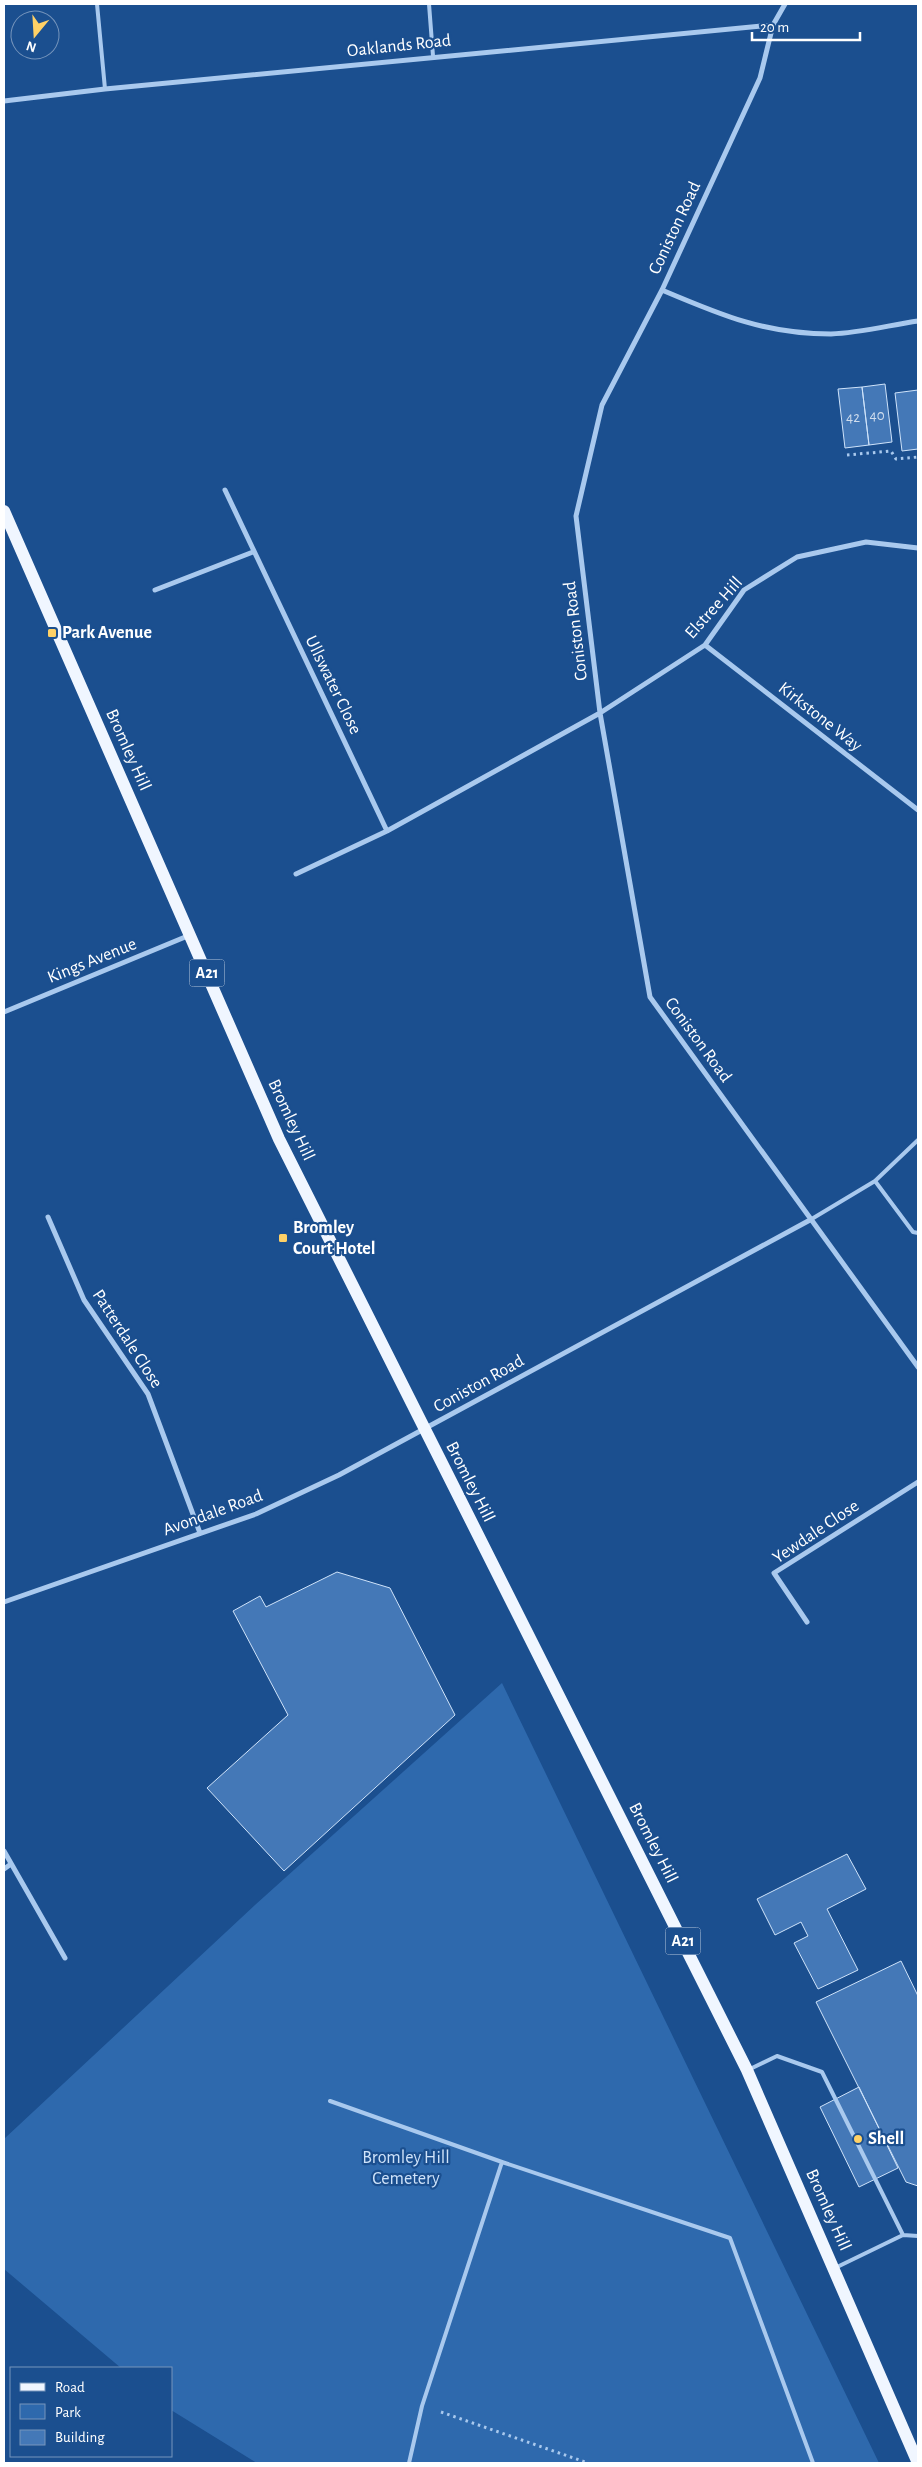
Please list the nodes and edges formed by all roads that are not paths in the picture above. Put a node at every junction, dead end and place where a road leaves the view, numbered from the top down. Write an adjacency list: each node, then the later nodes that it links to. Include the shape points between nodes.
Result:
1 (96, 4): 6 (lane)
2 (428, 4): 5 (lane)
3 (785, 4): 4 (street)
4 (773, 24): 5 (street, Oaklands Road); 8 (street, Coniston Road, via 760,78)
5 (433, 56): 6 (street, Oaklands Road)
6 (105, 89): 7 (street, Oaklands Road)
7 (4, 101)
8 (662, 290): 9 (street, via 726,317 780,331 832,334); 16 (street, Coniston Road, via 602,405 576,516)
9 (918, 321)
10 (225, 490): 13 (street, Ullswater Close)
11 (4, 511): 20 (main road, Bromley Hill / A21)
12 (918, 548): 15 (street, Elstree Hill, via 866,542 797,557 744,590)
13 (254, 552): 14 (street); 18 (street, Ullswater Close)
14 (155, 590)
15 (705, 645): 16 (street, Elstree Hill); 17 (street, Kirkstone Way)
16 (600, 714): 18 (street); 25 (street, Coniston Road, via 650,997)
17 (918, 810)
18 (387, 831): 19 (street)
19 (296, 874)
20 (190, 935): 21 (street, Kings Avenue); 28 (main road, Bromley Hill / A21, via 279,1139)
21 (4, 1012)
22 (918, 1140): 23 (lane)
23 (876, 1181): 25 (lane); 26 (lane, via 913,1232)
24 (48, 1217): 30 (street, Patterdale Close, via 84,1300 148,1394)
25 (810, 1220): 27 (street, Coniston Road); 28 (street, Coniston Road)
26 (918, 1233)
27 (918, 1367)
28 (424, 1430): 30 (street, Avondale Road, via 256,1514); 37 (main road, Bromley Hill / A21)
29 (918, 1482): 32 (street, Yewdale Close, via 774,1573)
30 (200, 1533): 31 (street, Avondale Road)
31 (4, 1602)
32 (808, 1622)
33 (4, 1851): 34 (street)
34 (11, 1864): 35 (street); 36 (street)
35 (4, 1869)
36 (65, 1958)
37 (747, 2070): 40 (lane, via 777,2056 822,2072); 42 (main road, Bromley Hill / A21)
38 (330, 2101): 39 (lane)
39 (502, 2162): 43 (lane, via 422,2406); 44 (lane, via 730,2238)
40 (903, 2235): 41 (lane); 42 (lane)
41 (918, 2236)
42 (835, 2268): 45 (main road, Bromley Hill / A21)
43 (409, 2463)
44 (813, 2463)
45 (918, 2463)

